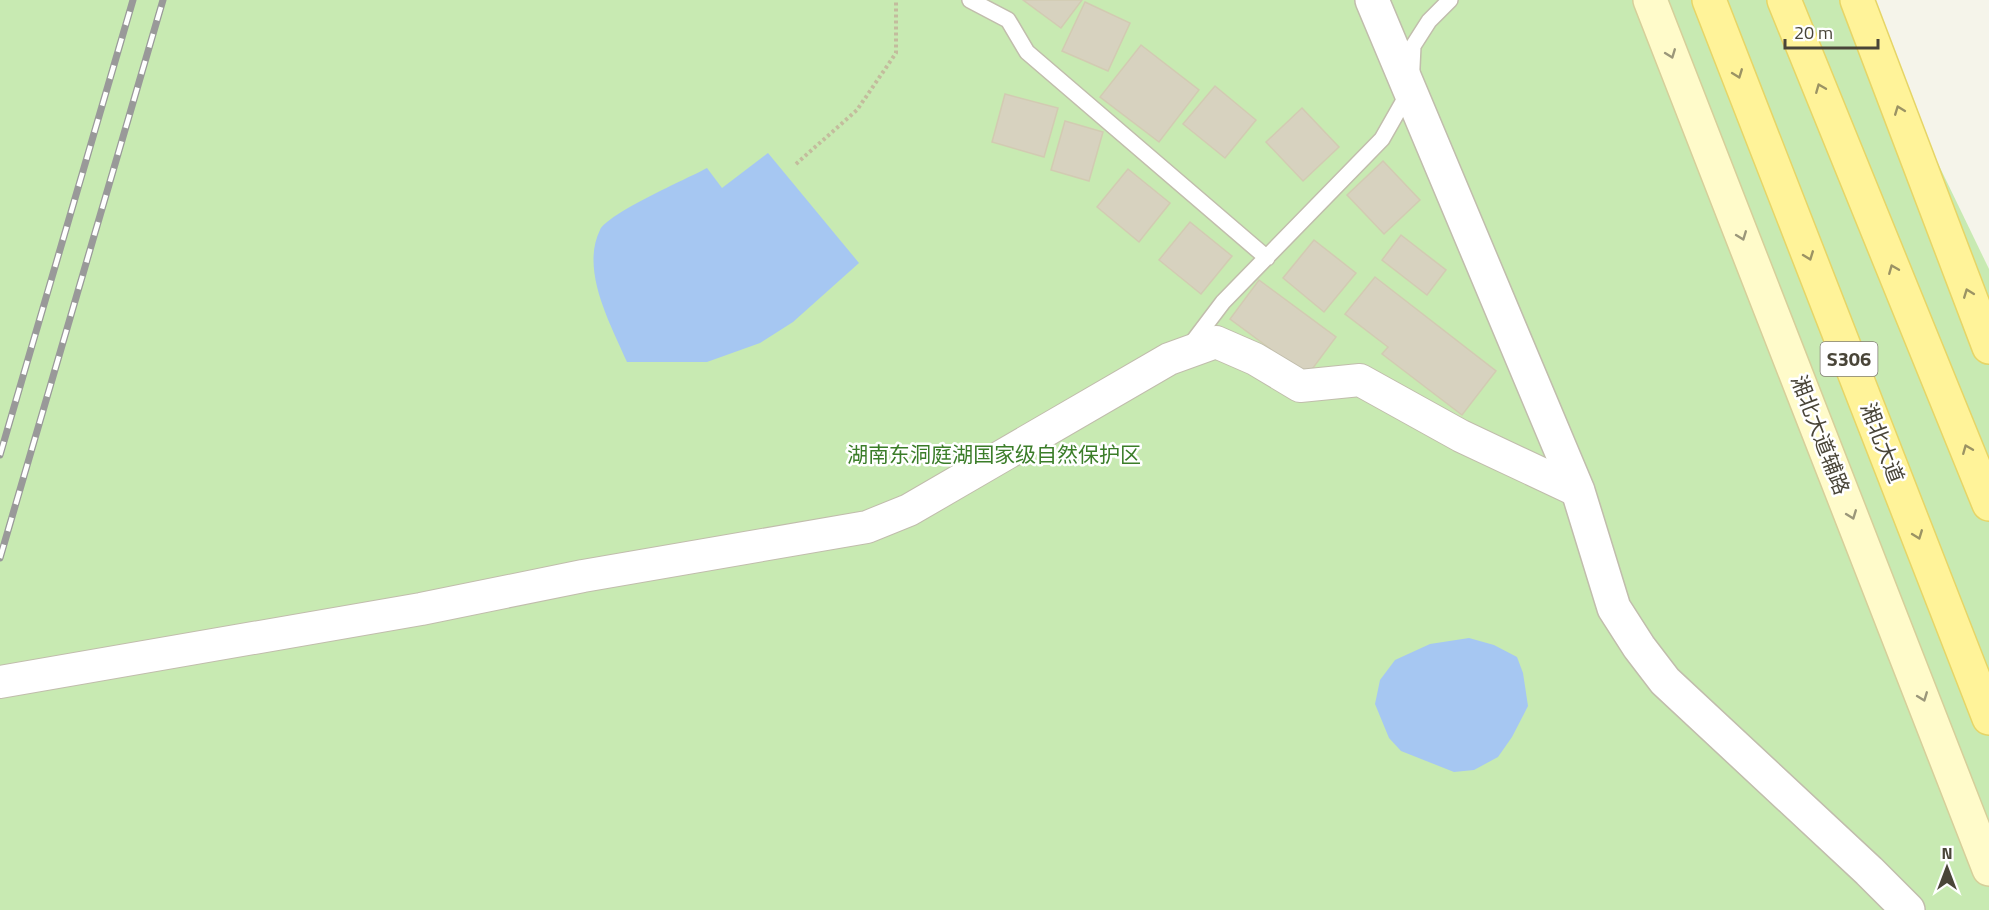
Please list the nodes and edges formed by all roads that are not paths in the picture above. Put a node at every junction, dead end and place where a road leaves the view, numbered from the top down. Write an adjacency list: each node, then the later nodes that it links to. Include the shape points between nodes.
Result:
1 (970, 0): 9 (lane, via 1008,20 1027,52)
2 (1372, 0): 8 (street)
3 (1450, 0): 8 (lane, via 1429,21 1413,46)
4 (1650, 0): 16 (main road, 湘北大道辅路, one-way to 16)
5 (1709, 0): 15 (main road, 湘北大道 / S306, one-way to 15)
6 (1784, 0): 13 (main road, one-way to 6)
7 (1857, 0): 10 (main road, one-way to 7)
8 (1411, 88): 9 (lane, via 1382,139); 12 (street)
9 (1267, 258): 11 (lane, via 1223,302)
10 (1989, 347)
11 (1184, 353): 12 (street, via 1216,342 1255,358 1300,386 1360,380 1461,436); 14 (street, via 1169,358 909,510 867,527)
12 (1578, 491): 17 (street, via 1614,608 1665,681)
13 (1989, 504)
14 (0, 682)
15 (1989, 718)
16 (1989, 869)
17 (1908, 910)

